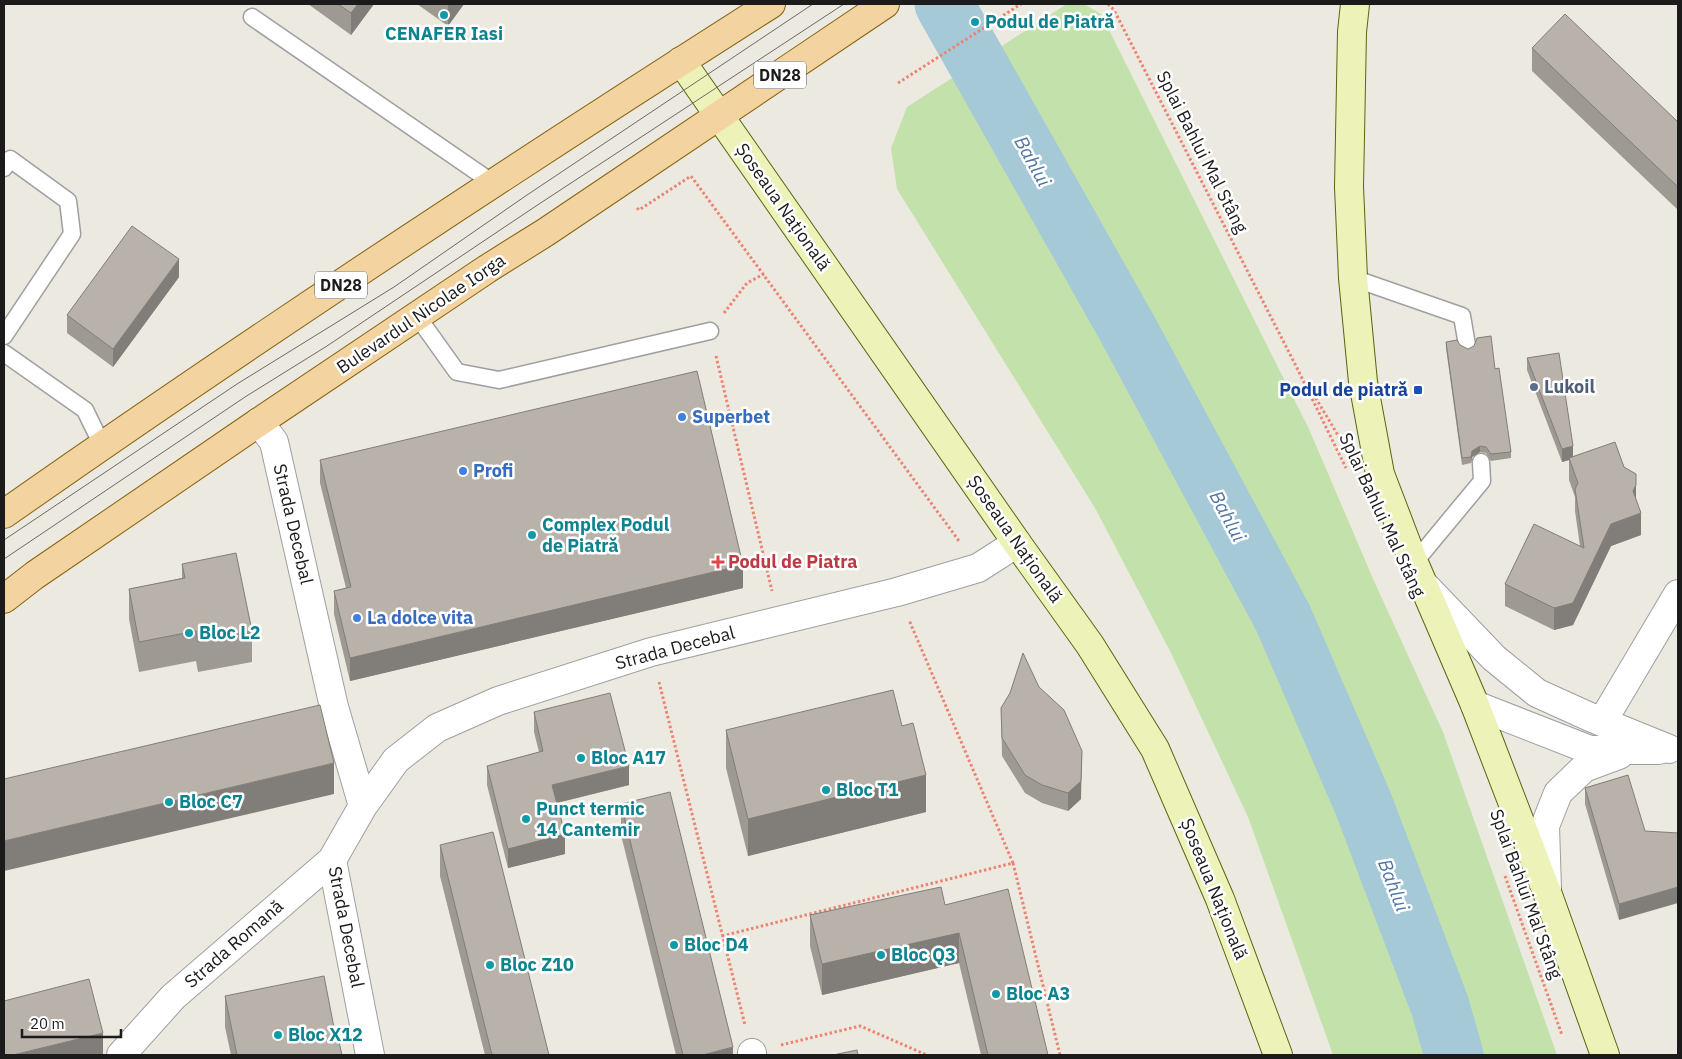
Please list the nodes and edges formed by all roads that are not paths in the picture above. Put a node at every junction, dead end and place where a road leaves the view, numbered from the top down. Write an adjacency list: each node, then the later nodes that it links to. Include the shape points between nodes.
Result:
1 (771, 4): 5 (main road, DN28)
2 (885, 4): 6 (main road, Bulevardul Nicolae Iorga / DN28)
3 (1355, 4): 9 (main road, via 1349,187)
4 (252, 17): 8 (lane)
5 (681, 61): 6 (main road, Șoseaua Națională); 8 (main road, DN28)
6 (719, 116): 10 (main road, Bulevardul Nicolae Iorga / DN28); 19 (main road, Șoseaua Națională)
7 (4, 168): 12 (lane, via 10,159 68,201 72,234)
8 (493, 183): 16 (main road, DN28)
9 (1354, 278): 13 (lane, via 1462,316); 20 (main road, via 1363,382 1380,474)
10 (417, 316): 11 (lane, via 457,372 499,380); 15 (main road, Bulevardul Nicolae Iorga / DN28)
11 (710, 331)
12 (4, 336)
13 (1467, 345)
14 (4, 353): 16 (lane, via 85,410)
15 (259, 422): 22 (main road, Bulevardul Nicolae Iorga / DN28); 27 (street, Strada Decebal, via 274,442 334,706)
16 (102, 445): 18 (main road, DN28)
17 (1481, 462): 20 (lane, via 1482,481)
18 (4, 514)
19 (1017, 543): 27 (street, Strada Decebal, via 978,568 897,592 651,652 498,701 437,728 396,760); 32 (main road, Șoseaua Națională, via 1090,645 1155,750 1220,899)
20 (1418, 573): 23 (main road); 24 (street, via 1494,658 1537,693)
21 (1678, 594): 24 (street)
22 (4, 599)
23 (1475, 705): 26 (street, via 1590,750); 29 (main road)
24 (1602, 722): 25 (street)
25 (1673, 749): 26 (street)
26 (1630, 751): 29 (street, via 1584,768 1558,793 1545,826)
27 (363, 806): 28 (street, Strada Decebal)
28 (332, 860): 30 (street, Strada Romană, via 173,997); 31 (street, Strada Decebal)
29 (1548, 895): 33 (main road)
30 (121, 1055)
31 (370, 1055)
32 (1278, 1055)
33 (1604, 1055)

